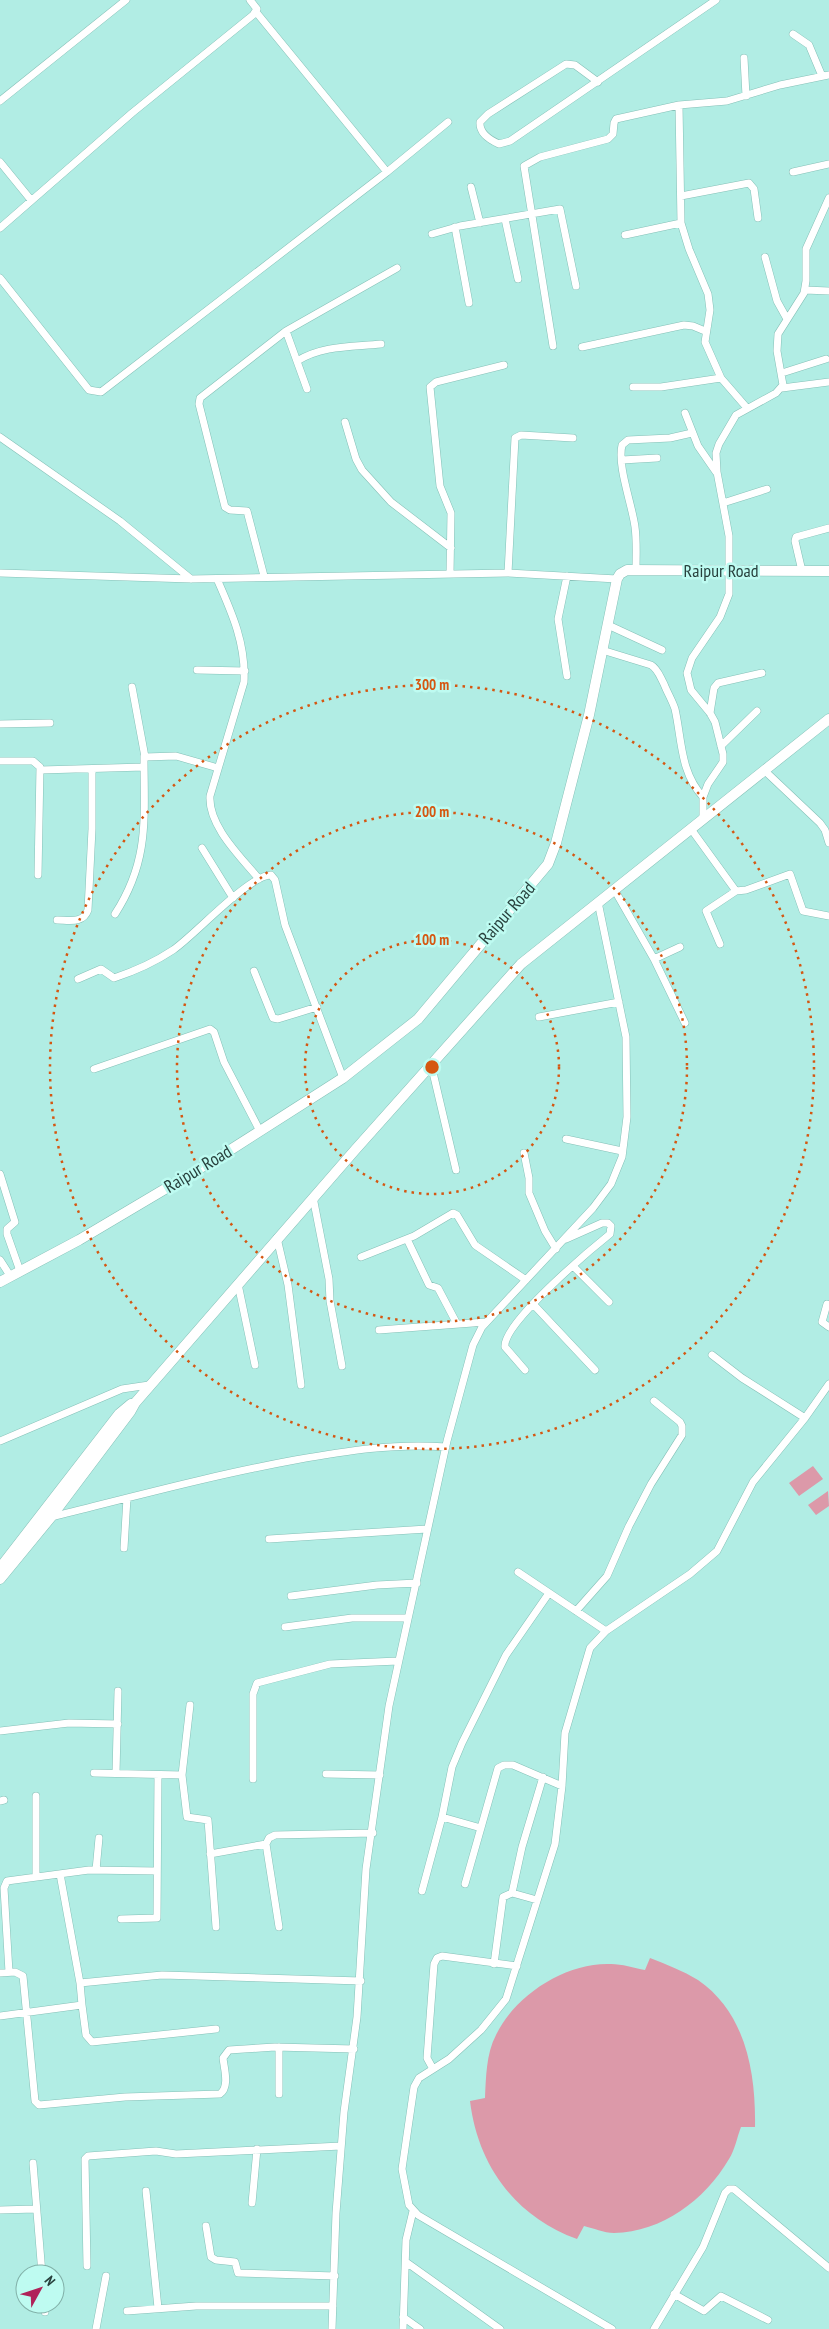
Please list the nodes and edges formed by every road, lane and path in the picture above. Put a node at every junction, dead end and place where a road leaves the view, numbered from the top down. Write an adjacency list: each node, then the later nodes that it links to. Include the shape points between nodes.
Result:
1 (126, 0): 10 (street)
2 (250, 0): 4 (street)
3 (716, 0): 8 (street)
4 (256, 12): 15 (street); 20 (street)
5 (793, 34): 7 (street, via 809,45)
6 (744, 58): 9 (street)
7 (826, 75): 9 (street)
8 (598, 82): 8 (street, via 505,144 492,141 481,130 480,122 488,114 566,64 575,64)
9 (746, 96): 11 (street)
10 (0, 101)
11 (679, 106): 18 (street); 21 (street, via 616,119 613,134 608,139 526,163 523,169)
12 (448, 122): 15 (street)
13 (0, 162): 20 (street)
14 (829, 164): 16 (street)
15 (387, 172): 32 (street, via 102,392 89,390)
16 (793, 172)
17 (471, 187): 24 (street)
18 (681, 196): 23 (street, via 749,183 754,189); 25 (street)
19 (829, 198): 35 (street, via 806,249)
20 (31, 200): 27 (street)
21 (532, 214): 22 (street); 34 (street, via 562,211); 42 (street)
22 (505, 218): 24 (street); 33 (street)
23 (758, 218)
24 (480, 223): 26 (street)
25 (681, 223): 29 (street); 40 (street, via 708,294 710,310)
26 (455, 227): 28 (street); 37 (street)
27 (0, 228)
28 (432, 234)
29 (625, 236)
30 (766, 257): 38 (street, via 777,301)
31 (397, 268): 39 (street)
32 (0, 278)
33 (518, 279)
34 (576, 286)
35 (804, 290): 36 (street); 38 (street)
36 (829, 291)
37 (469, 303)
38 (787, 319): 47 (street, via 777,340)
39 (286, 331): 45 (street); 73 (street, via 199,401 225,507 248,512)
40 (705, 331): 43 (street, via 684,326); 48 (street, via 706,346)
41 (381, 344): 45 (street, via 324,349)
42 (553, 346)
43 (582, 347)
44 (826, 359): 47 (street)
45 (297, 361): 52 (street)
46 (504, 365): 65 (street, via 436,382 430,388 440,486 451,513)
47 (782, 373): 51 (street)
48 (721, 378): 50 (street, via 662,387); 53 (street)
49 (829, 382): 51 (street)
50 (634, 387)
51 (782, 388): 53 (street)
52 (307, 389)
53 (746, 408): 61 (street, via 734,418 719,444)
54 (685, 413): 56 (street)
55 (346, 422): 65 (street, via 362,470 391,502)
56 (692, 433): 60 (street, via 670,438 628,440 622,445); 61 (street)
57 (0, 437): 76 (street, via 120,522)
58 (573, 438): 71 (street, via 521,435 515,438)
59 (657, 458): 60 (street)
60 (622, 460): 66 (street, via 635,526)
61 (716, 472): 63 (street)
62 (767, 489): 63 (street)
63 (723, 503): 67 (street, via 729,536)
64 (829, 528): 68 (street, via 796,537)
65 (450, 548): 72 (street)
66 (636, 570): 67 (street, Raipur Road); 77 (street, Raipur Road, via 623,572)
67 (730, 571): 68 (street, Raipur Road); 87 (street, via 725,607 692,658 687,673 691,690)
68 (802, 571): 69 (street, Raipur Road)
69 (829, 571)
70 (0, 573): 76 (street)
71 (508, 573): 72 (street); 74 (street)
72 (450, 574): 73 (street)
73 (264, 576): 75 (street)
74 (567, 576): 77 (street); 84 (street, via 558,620)
75 (217, 578): 76 (street); 82 (street, via 241,637)
76 (191, 579)
77 (617, 579): 78 (street, Raipur Road)
78 (608, 625): 79 (street, Raipur Road); 80 (street)
79 (602, 650): 99 (street, via 651,665 657,670 674,705 686,766); 124 (street, Raipur Road, via 575,771 548,864 418,1018)
80 (662, 650)
81 (197, 670): 82 (street)
82 (244, 671): 95 (street, via 236,713)
83 (762, 673): 87 (street, via 718,683 714,688)
84 (567, 676)
85 (132, 686): 92 (street)
86 (757, 711): 91 (street)
87 (710, 713): 91 (street)
88 (829, 719): 98 (street)
89 (50, 723): 90 (street)
90 (0, 724)
91 (721, 746): 99 (street, via 723,762)
92 (144, 756): 94 (street); 95 (street, via 176,756)
93 (0, 761): 97 (street, via 36,762)
94 (144, 768): 96 (street); 110 (street, via 145,824 138,867)
95 (218, 768): 105 (street, via 210,796 212,816)
96 (92, 769): 97 (street); 112 (street, via 88,910 79,920)
97 (41, 770): 104 (street)
98 (764, 772): 100 (street); 102 (street, via 820,823)
99 (703, 797): 100 (street)
100 (703, 820): 101 (street)
101 (691, 829): 106 (street); 107 (street)
102 (829, 843)
103 (202, 848): 108 (street)
104 (38, 875)
105 (259, 879): 108 (street); 119 (street, via 268,875 275,880 285,925)
106 (614, 888): 109 (street); 115 (street)
107 (736, 891): 111 (street, via 790,874 803,911); 113 (street, via 706,911)
108 (233, 898): 117 (street, via 181,944 153,962 114,978 99,970)
109 (598, 902): 118 (street); 122 (street, via 521,964)
110 (115, 914)
111 (829, 916)
112 (57, 920)
113 (720, 944)
114 (680, 946): 115 (street)
115 (654, 959): 121 (street)
116 (254, 971): 119 (street, via 273,1018)
117 (78, 979)
118 (619, 1002): 120 (street); 127 (street, via 628,1058 627,1117)
119 (317, 1007): 124 (street)
120 (539, 1018)
121 (685, 1023)
122 (431, 1064): 129 (street); 131 (street)
123 (94, 1069): 125 (street, via 210,1029)
124 (343, 1078): 125 (street, Raipur Road)
125 (260, 1131): 139 (street, Raipur Road)
126 (566, 1139): 127 (street)
127 (622, 1151): 134 (street, via 611,1184)
128 (524, 1153): 135 (street, via 529,1194)
129 (456, 1170)
130 (0, 1174): 139 (street, via 15,1222 6,1234)
131 (313, 1197): 132 (street); 153 (street)
132 (278, 1238): 143 (street); 158 (street, via 288,1285)
133 (407, 1239): 136 (street); 141 (street, via 455,1213 475,1245); 148 (street, via 429,1285 438,1288)
134 (563, 1241): 135 (street); 138 (street, via 602,1223 611,1226 610,1234)
135 (556, 1249): 141 (street)
136 (361, 1257)
137 (0, 1260): 140 (street)
138 (573, 1266): 144 (street); 145 (street)
139 (20, 1272): 140 (street, Raipur Road)
140 (11, 1277): 142 (street, Raipur Road)
141 (526, 1280): 147 (street)
142 (0, 1282)
143 (238, 1284): 152 (street); 157 (street)
144 (608, 1302)
145 (534, 1304): 154 (street, via 516,1323 504,1344); 155 (street)
146 (827, 1304): 149 (street, via 822,1322)
147 (486, 1322): 148 (street); 163 (street, via 473,1345)
148 (457, 1324): 150 (street)
149 (829, 1327)
150 (379, 1330)
151 (712, 1355): 161 (street)
152 (255, 1366)
153 (342, 1366)
154 (525, 1370)
155 (594, 1370)
156 (829, 1384): 161 (street)
157 (149, 1385): 160 (street); 162 (street, via 122,1389)
158 (301, 1385)
159 (654, 1401): 175 (street, via 680,1422 682,1435 637,1510 607,1576)
160 (134, 1402): 165 (street, via 130,1412); 169 (street, via 119,1414)
161 (806, 1418): 178 (street, via 753,1482 717,1551 690,1574)
162 (0, 1441)
163 (446, 1447): 164 (street, via 408,1445 344,1451 248,1469); 166 (street)
164 (127, 1498): 165 (street); 168 (street)
165 (50, 1517): 171 (street)
166 (427, 1529): 167 (street); 172 (street)
167 (269, 1539)
168 (124, 1548)
169 (0, 1568)
170 (518, 1572): 173 (street)
171 (0, 1579)
172 (417, 1583): 174 (street); 176 (street)
173 (549, 1593): 175 (street); 194 (street, via 506,1655 462,1743 452,1767)
174 (291, 1596)
175 (576, 1611): 178 (street)
176 (408, 1618): 177 (street, via 352,1618); 179 (street)
177 (285, 1627)
178 (606, 1631): 192 (street, via 596,1640 587,1656 565,1733)
179 (398, 1661): 189 (street); 191 (street, via 330,1664 258,1683 253,1694)
180 (118, 1691): 182 (street)
181 (190, 1704): 188 (street)
182 (118, 1724): 183 (street, via 69,1722); 185 (street)
183 (0, 1731)
184 (94, 1773): 185 (street)
185 (116, 1773): 187 (street)
186 (326, 1774): 189 (street)
187 (158, 1775): 188 (street); 201 (street)
188 (182, 1775): 199 (street, via 187,1817 208,1820)
189 (380, 1775): 196 (street)
190 (543, 1777): 192 (street); 195 (street, via 513,1765 498,1768); 206 (street)
191 (253, 1779)
192 (562, 1786): 207 (street, via 554,1844)
193 (36, 1796): 203 (street)
194 (442, 1817): 195 (street); 205 (street)
195 (481, 1828): 204 (street)
196 (373, 1833): 198 (street, via 275,1835); 215 (street, via 364,1902)
197 (99, 1838): 200 (street)
198 (266, 1844): 199 (street); 210 (street)
199 (210, 1854): 209 (street)
200 (96, 1870): 201 (street); 202 (street)
201 (157, 1871): 208 (street, via 158,1918)
202 (60, 1874): 203 (street); 216 (street)
203 (36, 1877): 213 (street, via 11,1880 4,1885)
204 (465, 1884)
205 (422, 1891)
206 (512, 1893): 207 (street); 211 (street, via 502,1899)
207 (537, 1900): 212 (street)
208 (121, 1919)
209 (216, 1927)
210 (279, 1927)
211 (494, 1964): 212 (street); 223 (street, via 442,1956 435,1961 428,2058)
212 (517, 1966): 223 (street, via 506,1999 490,2020 457,2052)
213 (9, 1972): 214 (street); 218 (street, via 23,1976)
214 (0, 1973)
215 (360, 1981): 216 (street, via 162,1975); 222 (street)
216 (80, 1983): 217 (street)
217 (82, 2005): 218 (street); 220 (street, via 86,2035 92,2042)
218 (26, 2013): 219 (street); 221 (street, via 35,2101 39,2104 220,2094 226,2086 223,2058 227,2051)
219 (0, 2016)
220 (216, 2029)
221 (279, 2047): 222 (street); 224 (street)
222 (354, 2049): 225 (street)
223 (433, 2069): 232 (street, via 415,2084 403,2159 402,2170)
224 (279, 2094)
225 (341, 2146): 226 (street); 239 (street)
226 (257, 2149): 229 (street); 236 (street, via 176,2154 156,2151 85,2158)
227 (33, 2163): 230 (street)
228 (146, 2191): 242 (street)
229 (252, 2202)
230 (36, 2209): 231 (street); 235 (street)
231 (0, 2210)
232 (413, 2211): 234 (street, via 406,2240); 252 (street)
233 (206, 2226): 239 (street, via 211,2257 235,2262 238,2273)
234 (406, 2262): 244 (street); 251 (street)
235 (41, 2264)
236 (87, 2266)
237 (829, 2268): 240 (street, via 734,2189 729,2189 703,2248)
238 (106, 2276): 247 (street)
239 (335, 2276): 241 (street)
240 (674, 2294): 245 (street, via 704,2311 722,2296); 246 (street)
241 (334, 2306): 242 (street); 248 (street)
242 (158, 2308): 243 (street)
243 (127, 2311)
244 (403, 2317): 249 (street); 250 (street)
245 (768, 2320)
246 (657, 2328)
247 (96, 2329)
248 (332, 2329)
249 (403, 2329)
250 (420, 2329)
251 (500, 2329)
252 (612, 2329)

